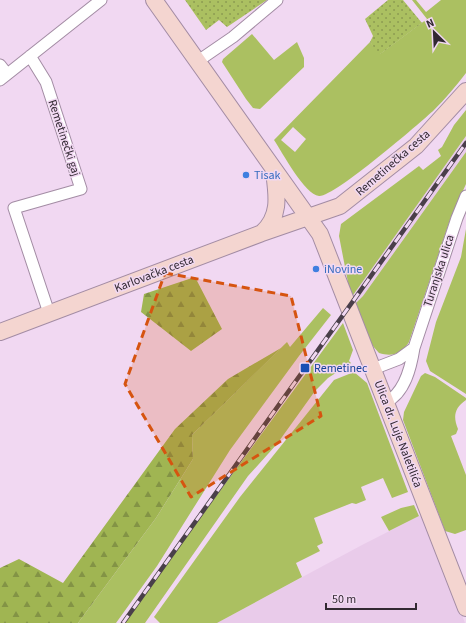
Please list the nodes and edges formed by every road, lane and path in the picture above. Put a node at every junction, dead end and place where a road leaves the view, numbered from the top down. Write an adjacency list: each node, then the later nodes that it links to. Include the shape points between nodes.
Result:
1 (101, 0): 4 (street)
2 (154, 0): 5 (main road)
3 (277, 0): 5 (street, via 233,37)
4 (30, 56): 7 (street); 13 (street, Remetinečki gaj, via 46,82 81,189 14,208)
5 (198, 61): 9 (main road)
6 (0, 65): 7 (street)
7 (4, 77)
8 (466, 91): 11 (main road, Remetinečka cesta, via 403,158 345,204)
9 (273, 166): 11 (main road); 12 (main road, via 277,210 272,223)
10 (466, 196): 15 (street, Turanjska ulica)
11 (308, 218): 12 (main road, Karlovačka cesta); 16 (main road, Ulica dr. Luje Naletilića, via 322,239)
12 (262, 233): 13 (main road, Karlovačka cesta)
13 (49, 313): 14 (main road, Karlovačka cesta)
14 (0, 332)
15 (414, 348): 16 (street, via 399,359); 17 (street, Turanjska ulica, via 410,366 400,389)
16 (372, 368): 17 (main road, Ulica dr. Luje Naletilića)
17 (386, 402): 18 (main road, Ulica dr. Luje Naletilića)
18 (466, 608)

